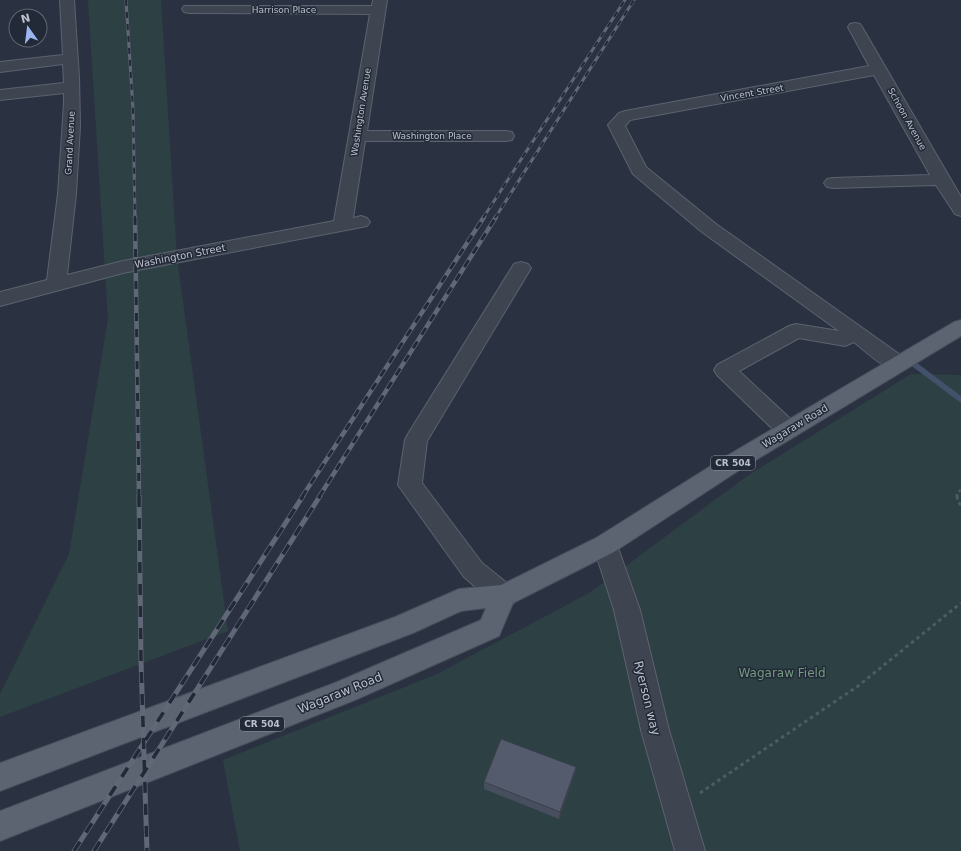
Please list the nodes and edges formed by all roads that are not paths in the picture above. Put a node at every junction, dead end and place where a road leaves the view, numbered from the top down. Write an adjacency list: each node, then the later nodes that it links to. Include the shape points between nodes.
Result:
1 (67, 0): 5 (street, Grand Avenue)
2 (379, 5): 3 (street, Harrison Place); 10 (street, Washington Avenue)
3 (189, 9)
4 (855, 27): 7 (street, Schoon Avenue)
5 (70, 59): 6 (street); 8 (street, Grand Avenue)
6 (0, 67)
7 (879, 69): 12 (street, Schoon Avenue); 20 (street, Vincent Street, via 625,116 616,125 638,170 709,228)
8 (71, 87): 9 (street); 17 (street, Grand Avenue, via 69,171)
9 (0, 95)
10 (358, 136): 11 (street, Washington Place); 15 (street, Washington Avenue)
11 (506, 136)
12 (941, 180): 13 (street); 14 (street, Schoon Avenue)
13 (833, 183)
14 (961, 210)
15 (352, 223): 17 (street, Washington Street, via 123,267)
16 (521, 268): 24 (street, via 416,440 410,485 474,570)
17 (56, 285): 18 (street, Washington Street)
18 (0, 299)
19 (961, 327): 21 (main road, Wagaraw Road / CR 504)
20 (854, 332): 21 (street); 22 (street, via 845,339 796,331 724,370)
21 (899, 364): 22 (main road, Wagaraw Road / CR 504)
22 (788, 430): 23 (main road, Wagaraw Road / CR 504)
23 (605, 545): 24 (main road, Wagaraw Road / CR 504); 27 (street, Ryerson way, via 627,610 655,730)
24 (504, 596): 25 (main road, Wagaraw Road / CR 504, via 459,600 353,644); 26 (main road, Wagaraw Road / CR 504, via 490,628 346,691)
25 (0, 777)
26 (0, 826)
27 (690, 851)

